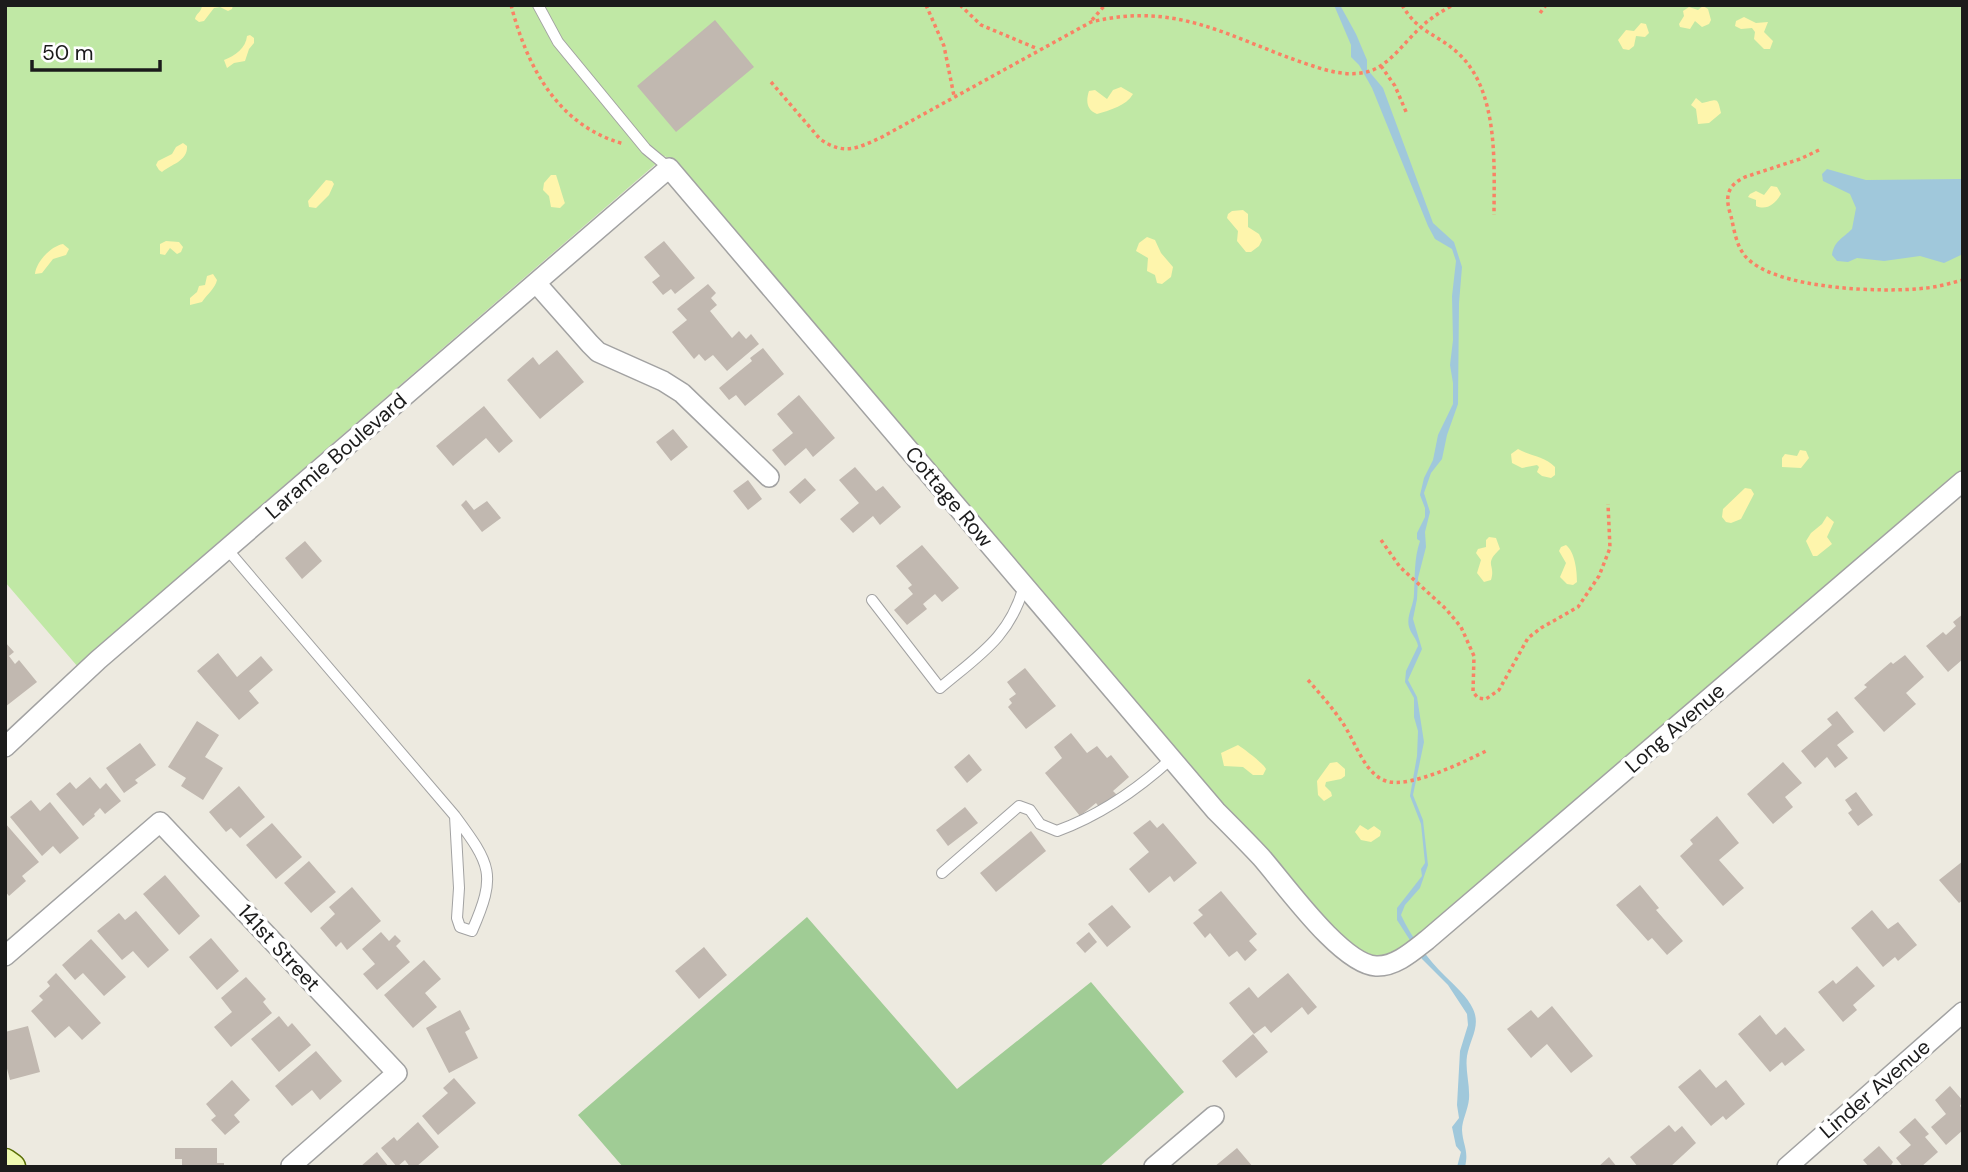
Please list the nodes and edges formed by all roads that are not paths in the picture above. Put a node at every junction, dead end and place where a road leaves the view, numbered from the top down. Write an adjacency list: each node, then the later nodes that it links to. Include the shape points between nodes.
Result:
1 (538, 5): 2 (lane, Cottage Row, via 558,42 646,149)
2 (670, 168): 3 (street, Laramie Boulevard); 7 (street, Cottage Row)
3 (536, 283): 4 (street, via 598,352 682,393); 6 (street, Laramie Boulevard)
4 (769, 477)
5 (1963, 481): 14 (street, Long Avenue, via 1427,940)
6 (227, 550): 9 (street, Laramie Boulevard); 11 (lane)
7 (1024, 586): 8 (lane, via 1007,626 940,688); 10 (street, Cottage Row)
8 (872, 600)
9 (5, 747)
10 (1172, 758): 12 (lane, via 1116,803 1057,831 1019,806); 14 (street, Cottage Row, via 1338,945 1362,962)
11 (455, 816): 11 (lane, via 478,846 488,871 486,900 471,931 460,928 457,918)
12 (942, 873)
13 (5, 956): 18 (street, 141st Street, via 160,822 397,1073)
14 (1381, 966)
15 (1963, 1012): 21 (street, Linder Avenue)
16 (1214, 1116): 20 (street)
17 (5, 1162): 19 (main road)
18 (291, 1166)
19 (12, 1167)
20 (1154, 1167)
21 (1787, 1167)

